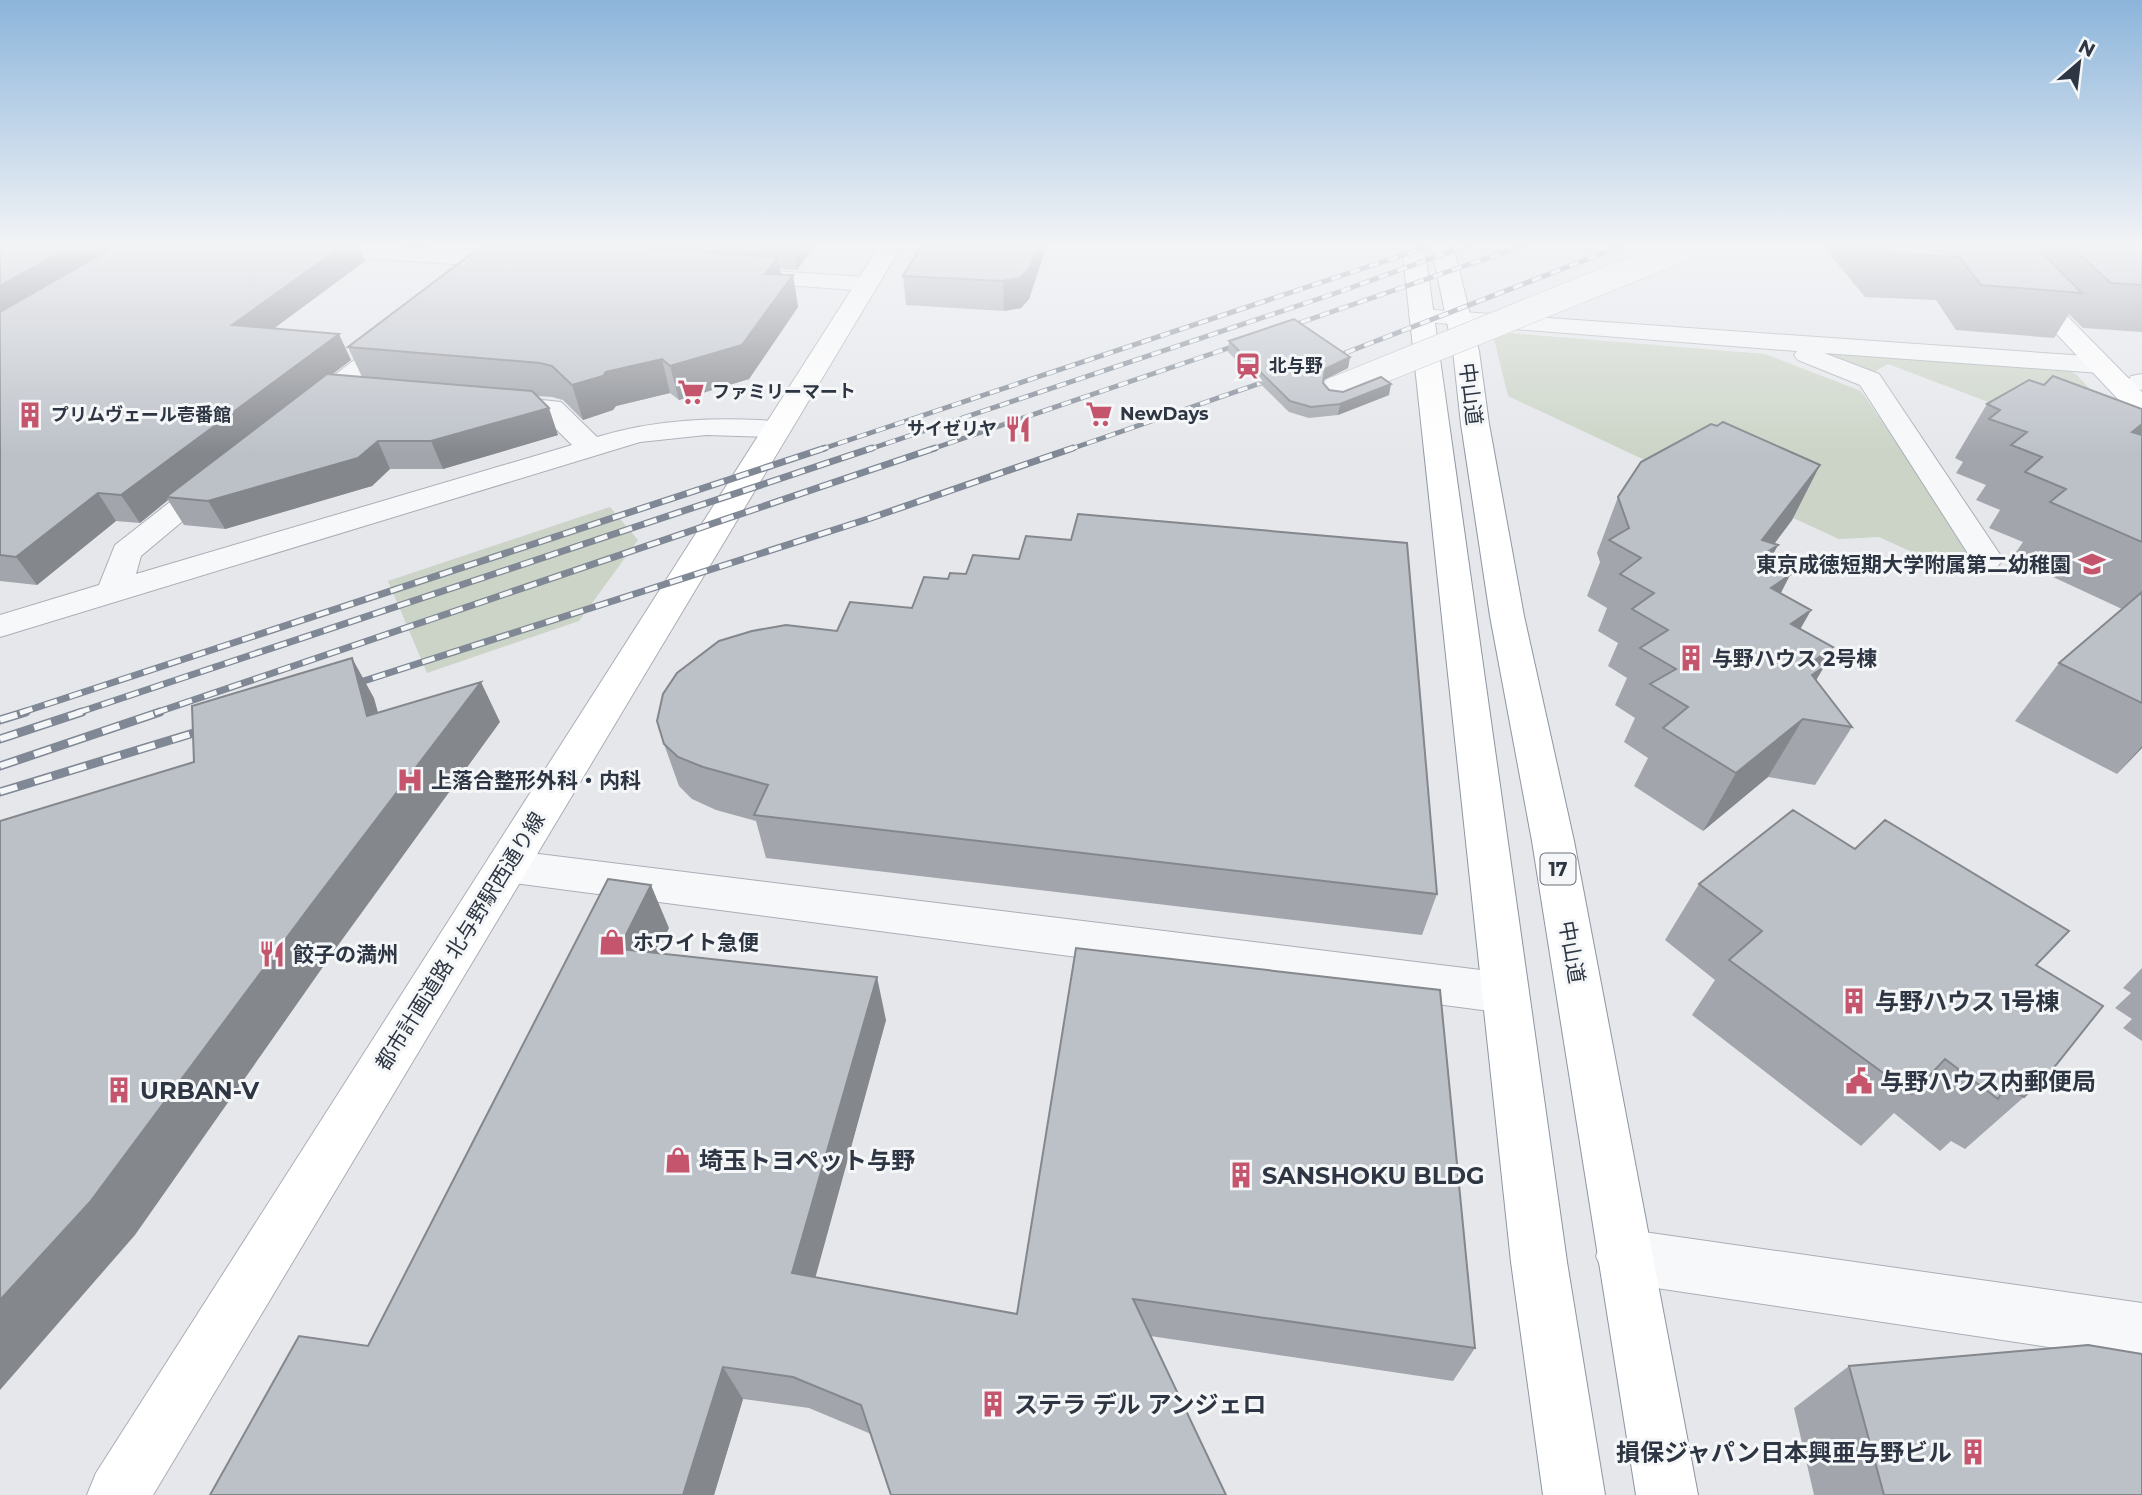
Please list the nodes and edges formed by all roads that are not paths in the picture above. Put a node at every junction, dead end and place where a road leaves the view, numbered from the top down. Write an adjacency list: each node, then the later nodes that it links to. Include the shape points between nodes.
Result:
1 (847, 315): 14 (main road, 都市計画道路 北与野駅西通り線)
2 (1520, 315): 9 (street, bridge)
3 (2051, 315): 7 (main road)
4 (425, 316): 8 (street)
5 (1439, 317): 6 (street); 21 (main road, 中山道 / 17); 22 (main road, 中山道 / 17, via 1466,351 1507,616 1553,841)
6 (1772, 341): 7 (street); 17 (street, via 1870,380)
7 (2100, 365): 10 (main road)
8 (333, 389): 11 (street); 13 (street)
9 (1336, 389)
10 (2141, 391)
11 (373, 393)
12 (469, 401): 15 (street, via 551,408)
13 (289, 424)
14 (777, 429): 15 (street, via 682,426); 20 (main road, 都市計画道路 北与野駅西通り線)
15 (592, 449): 18 (street)
16 (235, 466): 18 (street, via 126,552)
17 (1987, 559)
18 (114, 592): 19 (street)
19 (1, 626)
20 (506, 866): 21 (street); 24 (main road, 都市計画道路 北与野駅西通り線)
21 (1505, 993): 25 (main road, 中山道 / 17)
22 (1623, 1256): 23 (street); 26 (main road, 中山道 / 17)
23 (2142, 1332)
24 (118, 1495)
25 (1574, 1495)
26 (1667, 1495)

